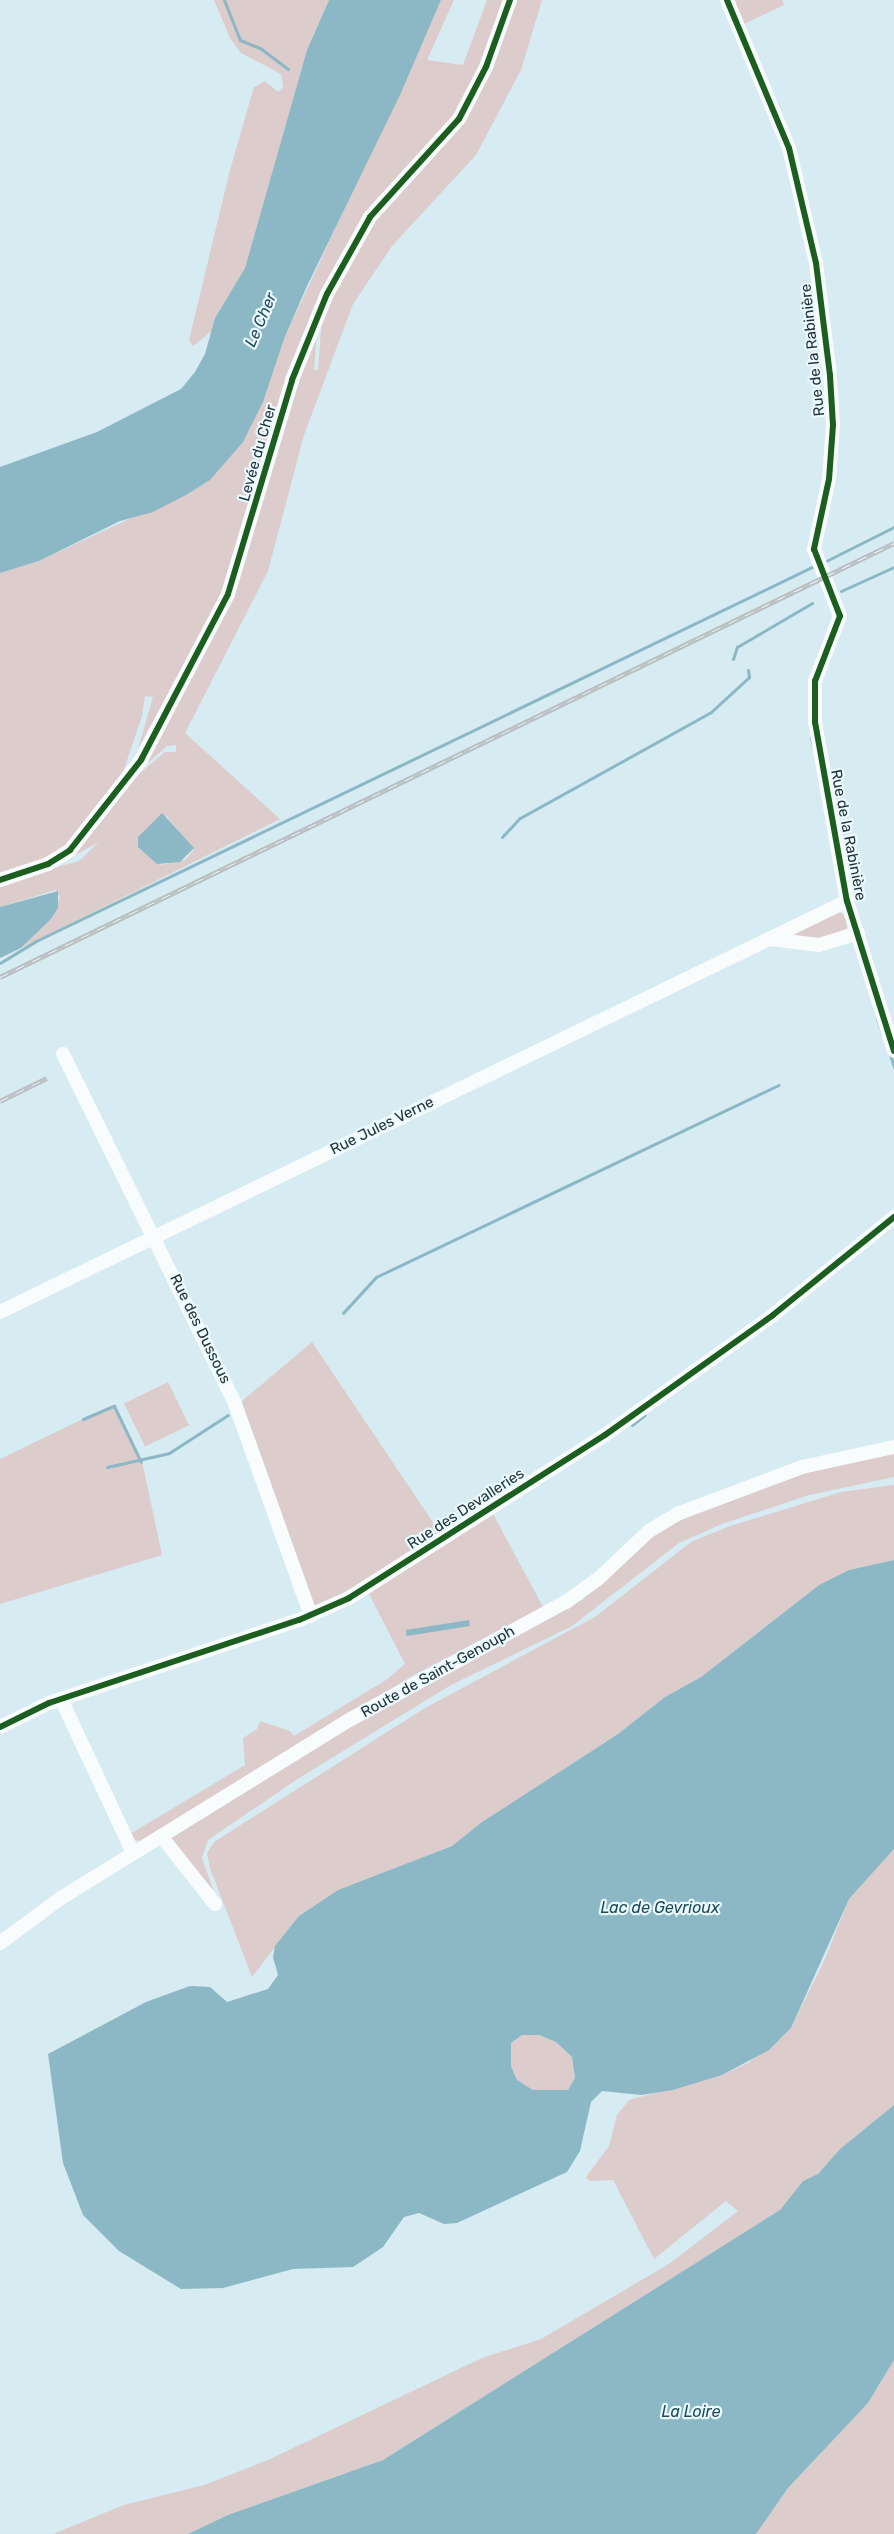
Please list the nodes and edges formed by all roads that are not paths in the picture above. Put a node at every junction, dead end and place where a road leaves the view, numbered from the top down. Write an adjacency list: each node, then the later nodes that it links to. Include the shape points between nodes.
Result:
1 (510, 0): 3 (street, Levée du Cher, via 486,67 459,119 370,217 327,294 292,380 228,594 141,760 70,850 48,864)
2 (727, 0): 4 (street, Rue de la Rabinière, via 773,103 795,167 810,230 827,342 832,450 814,549 840,616 815,681 814,708)
3 (0, 880)
4 (847, 901): 5 (street, Rue de la Rabinière); 6 (street, Rue Jules Verne)
5 (858, 933): 6 (street, Rue Jules Verne, via 819,945 790,939); 7 (street, Rue de la Rabinière)
6 (765, 940): 10 (street, Rue Jules Verne)
7 (894, 1051)
8 (63, 1054): 10 (street, Rue des Dussous)
9 (894, 1217): 13 (street, Rue des Devalleries, via 773,1315 605,1435 350,1598)
10 (155, 1237): 11 (street, Rue Jules Verne); 13 (street, Rue des Dussous, via 237,1407)
11 (0, 1312)
12 (894, 1447): 16 (street, Route de Saint-Genouph, via 802,1467 677,1514 649,1531 598,1579 566,1602 404,1688)
13 (311, 1616): 14 (street, Rue des Devalleries)
14 (61, 1699): 15 (street, Rue des Devalleries); 17 (street)
15 (0, 1727)
16 (160, 1836): 17 (street, Route de Saint-Genouph); 18 (street)
17 (133, 1853): 19 (street, Route de Saint-Genouph)
18 (215, 1904)
19 (0, 1943)

